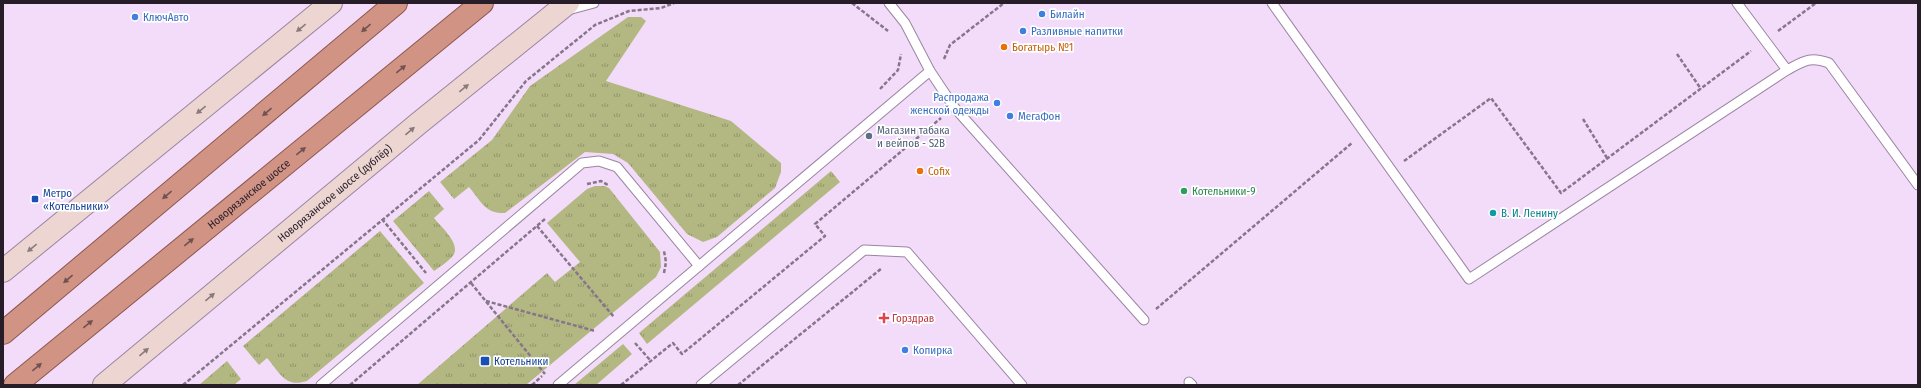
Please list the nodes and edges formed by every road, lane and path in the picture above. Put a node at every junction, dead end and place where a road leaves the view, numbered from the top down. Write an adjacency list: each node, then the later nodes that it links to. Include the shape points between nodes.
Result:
1 (332, 3): 36 (main road, one-way to 36)
2 (396, 3): 46 (highway, one-way to 46)
3 (482, 3): 50 (highway, Новорязанское шоссе, one-way to 3)
4 (594, 3): 12 (lane)
5 (674, 3): 31 (path, via 662,8 629,11 595,25 526,81 479,140)
6 (852, 3): 13 (path)
7 (890, 3): 19 (lane, via 905,23)
8 (1004, 3): 17 (path, via 950,45 944,58)
9 (1272, 3): 24 (lane)
10 (1737, 3): 14 (lane)
11 (1816, 3): 14 (path)
12 (562, 8): 51 (main road, Новорязанское шоссе (дублёр), one-way to 12, via 413,128)
13 (890, 33)
14 (1765, 41): 18 (lane); 20 (path)
15 (898, 47): 21 (path, via 901,54 898,70)
16 (1677, 54): 20 (path)
17 (945, 63)
18 (1787, 70): 26 (lane, via 1469,279); 27 (lane, via 1805,60 1817,59 1829,63)
19 (930, 71): 22 (lane); 34 (lane)
20 (1701, 89): 25 (path)
21 (879, 90)
22 (954, 107): 44 (lane); 57 (path, via 815,224 825,236 682,354 673,343)
23 (1583, 119): 25 (path)
24 (1364, 133): 26 (lane); 44 (path)
25 (1607, 158): 26 (path, via 1561,193 1491,98)
26 (1391, 170)
27 (1918, 185)
28 (611, 186): 29 (path, via 601,181 588,182)
29 (582, 187)
30 (549, 216): 32 (path)
31 (382, 219): 39 (path); 52 (path)
32 (537, 226): 38 (path); 43 (path)
33 (659, 246): 37 (path, via 664,252 666,262 664,273)
34 (699, 266): 39 (lane, via 617,167 599,161 582,163); 56 (lane)
35 (884, 266): 59 (path)
36 (3, 271)
37 (658, 278)
38 (471, 283): 40 (path); 41 (path)
39 (438, 286): 40 (path); 53 (lane)
40 (450, 301): 54 (path)
41 (486, 301): 47 (path, via 596,331); 49 (path)
42 (618, 312): 43 (path)
43 (613, 316): 45 (path)
44 (1144, 320)
45 (607, 321)
46 (3, 332)
47 (590, 336)
48 (551, 369): 49 (path)
49 (546, 374): 55 (path)
50 (15, 385)
51 (104, 385)
52 (183, 385)
53 (321, 385)
54 (350, 385)
55 (532, 385)
56 (558, 385)
57 (621, 385)
58 (701, 385): 60 (lane, via 864,250 908,252)
59 (738, 385)
60 (1022, 385)

